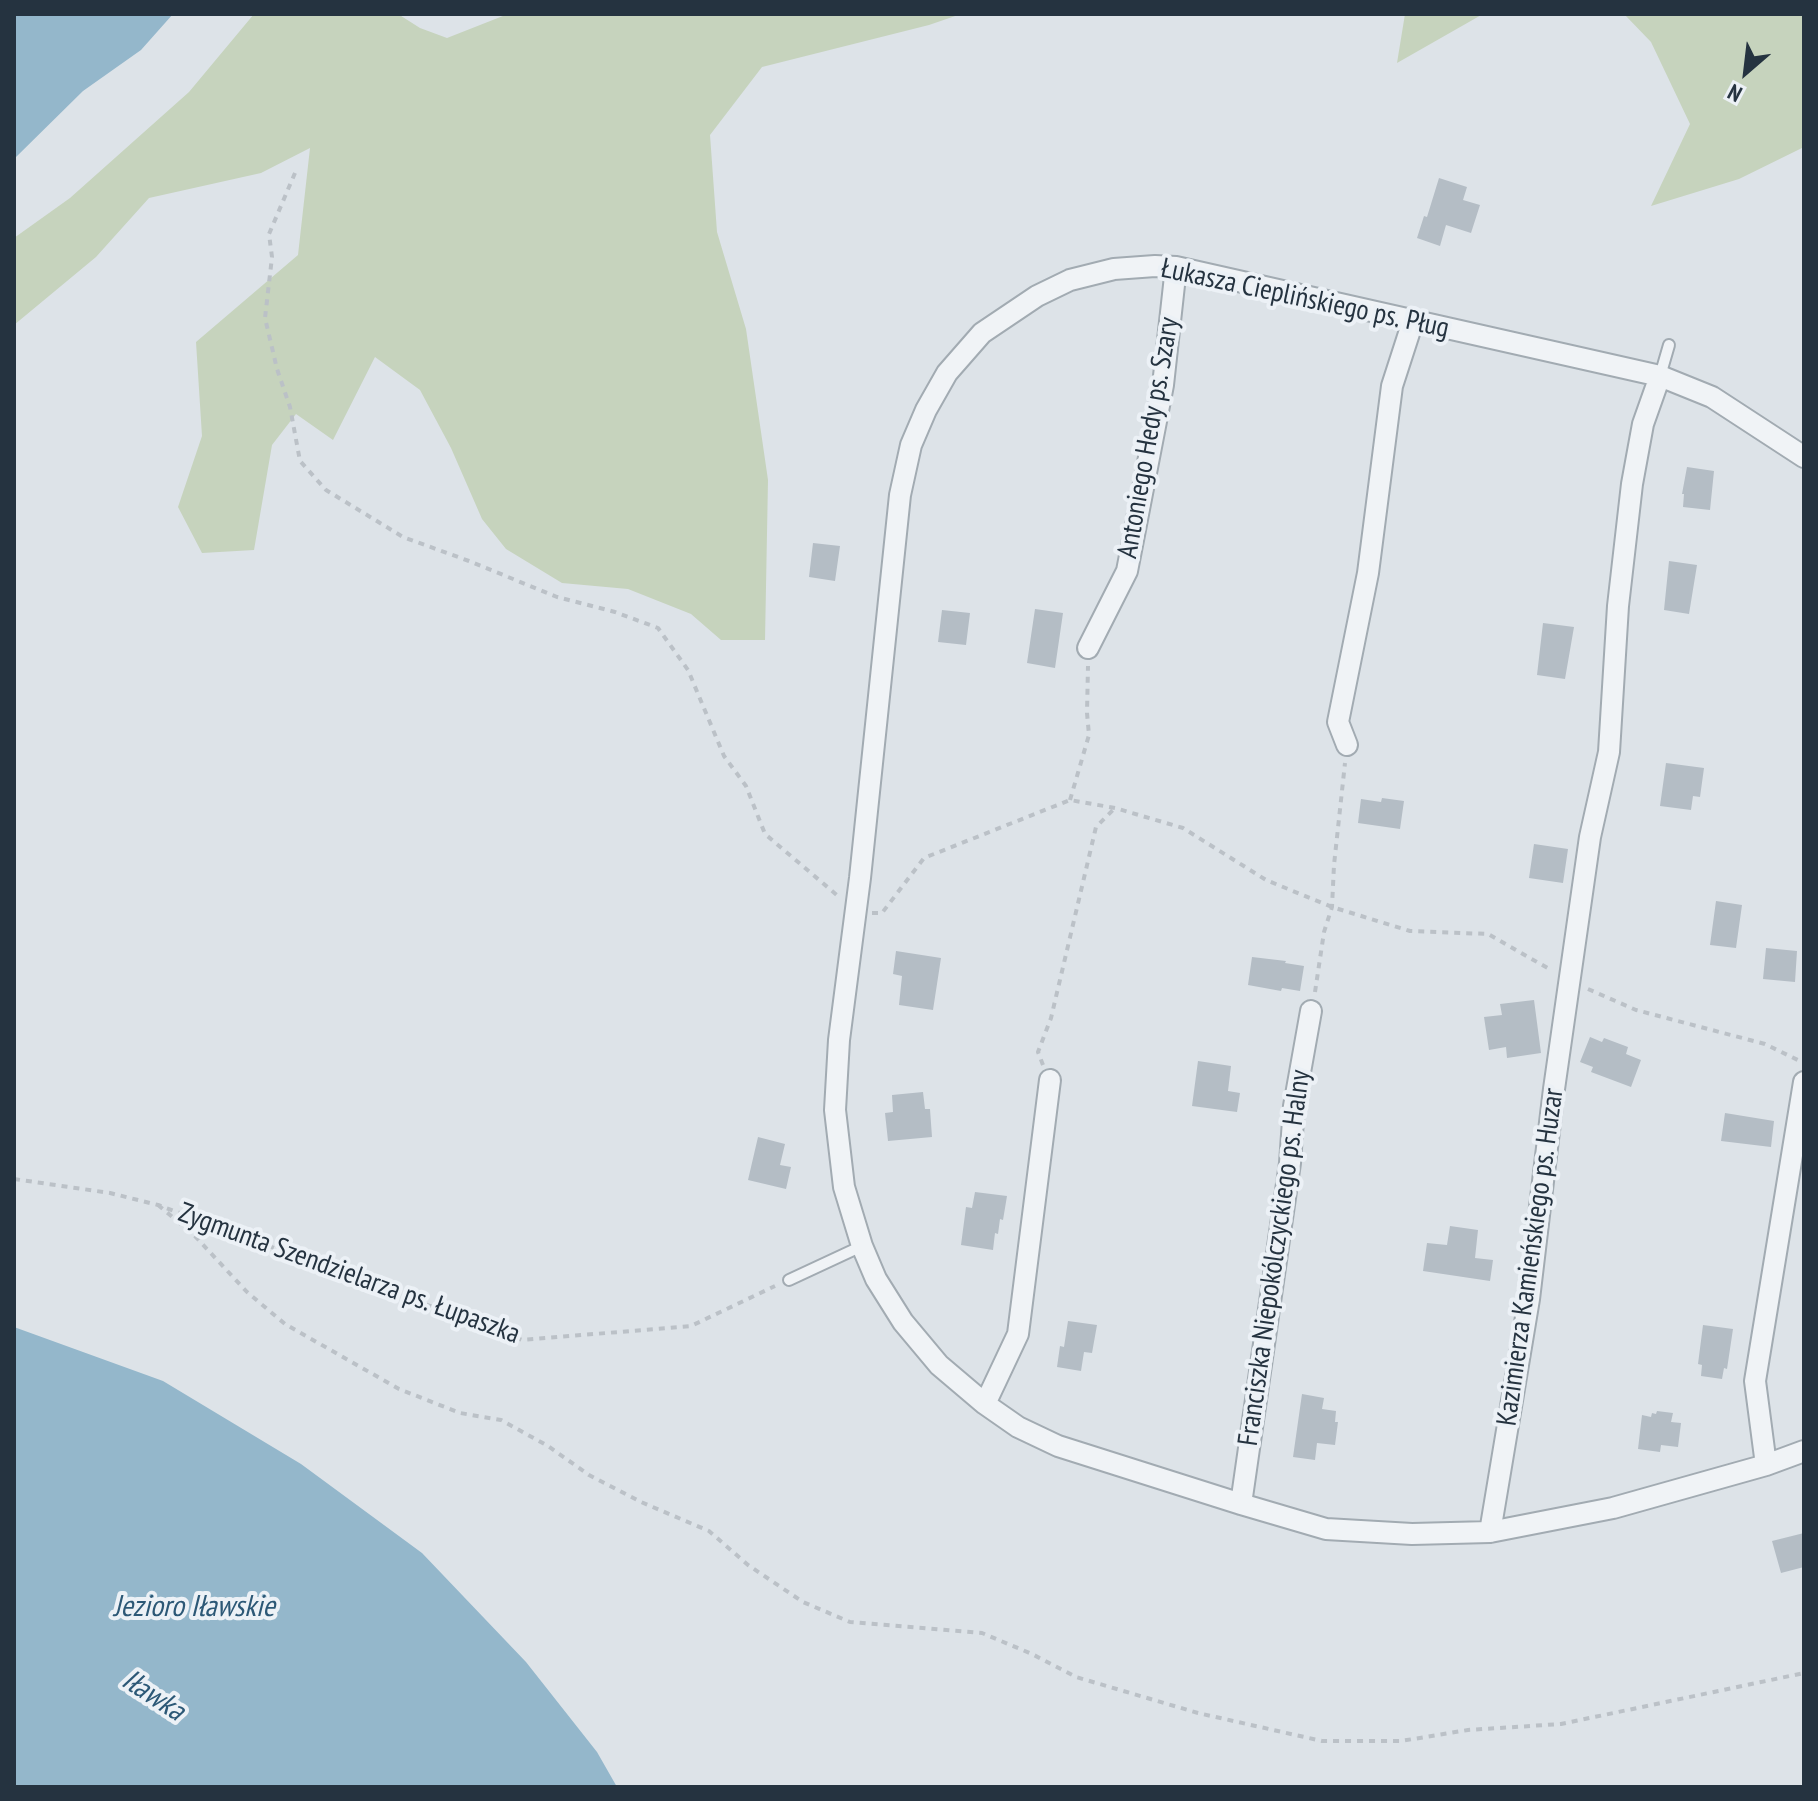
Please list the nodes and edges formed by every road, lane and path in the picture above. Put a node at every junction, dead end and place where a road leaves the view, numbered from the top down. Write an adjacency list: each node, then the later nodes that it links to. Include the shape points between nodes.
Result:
1 (295, 173): 12 (path, via 269,234 272,257 265,318 300,461 326,490 403,537 557,597 658,628 688,670 765,834)
2 (1176, 267): 3 (street, Łukasza Cieplińskiego ps. Pług); 7 (street, Antoniego Hedy ps. Szary, via 1163,385 1127,571); 12 (street, Łukasza Cieplińskiego ps. Pług, via 1114,269 1070,280 1037,296 982,333 947,373 926,410 911,445 900,495)
3 (1413, 321): 5 (street, Łukasza Cieplińskiego ps. Pług); 8 (street, via 1392,386 1368,573 1338,722)
4 (1669, 345): 5 (lane)
5 (1660, 376): 6 (street, Łukasza Cieplińskiego ps. Pług, via 1712,397); 13 (street, Kazimierza Kamieńskiego ps. Huzar, via 1643,424 1632,484 1609,752 1590,837)
6 (1804, 457)
7 (1088, 648): 9 (path, via 1089,735)
8 (1347, 745): 11 (path)
9 (1070, 800): 10 (path); 12 (path, via 924,858 882,913)
10 (1115, 808): 11 (path, via 1183,828 1266,880); 16 (path, via 1096,827 1051,1018 1038,1052)
11 (1332, 907): 13 (path, via 1410,931 1488,934); 14 (path)
12 (856, 912): 20 (street, Łukasza Cieplińskiego ps. Pług, via 835,1110 844,1187)
13 (1570, 981): 15 (path, via 1636,1010 1765,1044); 26 (street, Kazimierza Kamieńskiego ps. Huzar, via 1529,1299)
14 (1311, 1011): 25 (street, Franciszka Niepokólczyckiego ps. Halny)
15 (1804, 1063)
16 (1050, 1080): 22 (street, via 1018,1334)
17 (1804, 1082): 24 (street, via 1755,1381)
18 (14, 1179): 19 (path, Zygmunta Szendzielarza ps. Łupaszka)
19 (158, 1205): 21 (path, Zygmunta Szendzielarza ps. Łupaszka, via 522,1340 691,1326); 27 (path, via 285,1324 399,1389 460,1413 501,1420 589,1475 709,1531 803,1602 850,1622 982,1633 1076,1677 1198,1713 1322,1741 1401,1741 1561,1724)
20 (862, 1246): 21 (lane); 22 (street, Łukasza Cieplińskiego ps. Pług, via 903,1322 939,1365)
21 (789, 1280)
22 (985, 1404): 25 (street, Łukasza Cieplińskiego ps. Pług, via 1058,1446)
23 (1804, 1451): 24 (street, Łukasza Cieplińskiego ps. Pług)
24 (1766, 1465): 26 (street, Łukasza Cieplińskiego ps. Pług, via 1613,1508)
25 (1241, 1504): 26 (street, Łukasza Cieplińskiego ps. Pług, via 1326,1529)
26 (1490, 1532)
27 (1804, 1673)

